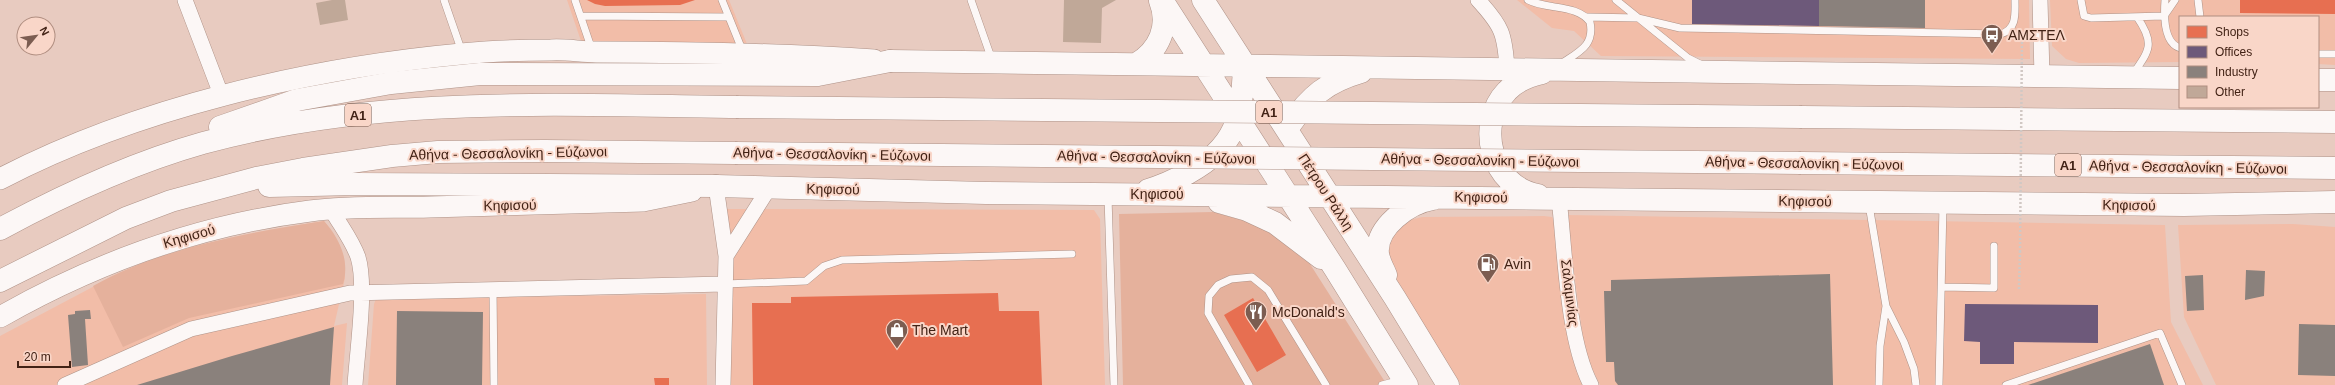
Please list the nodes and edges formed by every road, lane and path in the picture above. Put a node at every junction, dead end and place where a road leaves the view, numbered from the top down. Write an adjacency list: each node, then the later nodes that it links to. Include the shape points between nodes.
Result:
1 (185, 0): 45 (street)
2 (444, 0): 27 (lane)
3 (575, 0): 17 (lane)
4 (722, 0): 20 (lane)
5 (970, 0): 32 (lane)
6 (1161, 0): 33 (main road, via 1165,20 1162,34 1155,48 1144,60); 34 (main road)
7 (1204, 0): 35 (main road, Πέτρου Ράλλη)
8 (1478, 0): 37 (street, via 1495,18 1504,35)
9 (1528, 0): 21 (lane, via 1578,12)
10 (1616, 0): 23 (lane)
11 (2015, 0): 23 (lane, via 2013,25 2010,30 2001,34 1680,28)
12 (2040, 0): 40 (street)
13 (2081, 0): 22 (lane, via 2084,16)
14 (2165, 0): 18 (lane)
15 (2175, 0): 18 (lane)
16 (2198, 0): 19 (lane)
17 (581, 16): 20 (lane); 26 (lane)
18 (2164, 16): 22 (lane); 25 (lane, via 2168,36)
19 (2200, 16)
20 (729, 17): 28 (lane)
21 (1587, 17): 23 (lane); 38 (lane, via 1592,29 1590,40 1581,50)
22 (2137, 17): 41 (lane, via 2147,32 2150,47)
23 (1638, 18): 39 (lane, via 1688,58)
24 (2022, 40): 74 (path, bridge)
25 (2179, 48)
26 (593, 52): 27 (street, via 553,50); 28 (street)
27 (462, 54): 45 (street, via 366,67)
28 (744, 54): 31 (street)
29 (2319, 54): 30 (lane)
30 (2335, 54)
31 (890, 61): 32 (main road); 49 (main road, via 818,75 480,74 391,82 297,100 228,123)
32 (992, 62): 33 (main road)
33 (1136, 64): 34 (main road)
34 (1204, 65): 35 (main road); 46 (main road)
35 (1244, 66): 36 (main road); 46 (main road); 48 (main road, Πέτρου Ράλλη)
36 (1377, 67): 37 (main road); 48 (main road, via 1347,76 1321,90 1300,109)
37 (1507, 69): 38 (main road)
38 (1552, 70): 39 (main road); 60 (main road, via 1527,77 1507,91 1493,112 1489,137 1496,162 1511,182 1522,190)
39 (1714, 72): 40 (main road)
40 (2042, 76): 41 (main road)
41 (2131, 77): 42 (main road)
42 (2179, 78)
43 (2319, 80): 44 (main road)
44 (2335, 80)
45 (222, 97): 51 (street, via 130,124)
46 (1238, 118): 55 (main road, via 1227,141 1208,162 1160,187 1134,193); 57 (main road)
47 (2335, 122): 49 (main road, Α1, bridge, via 546,105 390,110 248,132)
48 (1286, 131): 57 (main road, via 1280,171); 58 (main road, Πέτρου Ράλλη)
49 (154, 158): 65 (main road, Α1, via 67,194)
50 (2335, 168): 53 (main road, Αθήνα - Θεσσαλονίκη - Εύζωνοι / Α1, bridge, via 545,151 422,153 392,156 303,169)
51 (0, 178)
52 (716, 186): 53 (main road, via 356,184); 54 (main road, Κηφισού); 64 (street, Κηφισού, via 643,201); 68 (street)
53 (214, 188): 70 (main road, Αθήνα - Θεσσαλονίκη - Εύζωνοι / Α1, via 126,218)
54 (769, 188): 55 (main road, Κηφισού); 68 (street)
55 (1108, 194): 56 (main road, Κηφισού); 84 (lane)
56 (1193, 194): 57 (main road, Κηφισού); 69 (main road, via 1247,210 1275,223)
57 (1287, 196): 58 (main road, Κηφισού); 69 (main road)
58 (1329, 196): 59 (main road, Κηφισού); 76 (main road, Πέτρου Ράλλη)
59 (1451, 197): 60 (main road, Κηφισού); 76 (main road, via 1430,200 1413,207 1396,218 1383,233 1378,254)
60 (1559, 198): 61 (main road, Κηφισού); 89 (street, Σαλαμινίας, via 1575,330 1582,361)
61 (1868, 202): 62 (main road, Κηφισού); 77 (lane)
62 (1943, 202): 63 (main road, Κηφισού, via 2184,205); 72 (lane)
63 (2335, 202)
64 (330, 209): 75 (street, via 356,254 360,269); 78 (street, Κηφισού, via 239,223 145,249 82,274)
65 (0, 229)
66 (1994, 246): 72 (lane, via 1994,288)
67 (1072, 254): 71 (lane, via 842,260 824,266 806,281)
68 (726, 256): 71 (street)
69 (1335, 269): 79 (main road)
70 (0, 281)
71 (724, 284): 73 (street); 83 (street)
72 (1942, 287): 92 (lane)
73 (493, 288): 75 (street); 82 (lane)
74 (2019, 288)
75 (361, 292): 80 (street, via 190,329); 81 (street)
76 (1395, 298): 88 (main road, Πέτρου Ράλλη)
77 (1886, 306): 90 (lane, via 1880,346); 91 (lane, via 1904,342 1914,369)
78 (0, 317)
79 (1405, 382): 87 (lane)
80 (65, 385)
81 (355, 385)
82 (494, 385)
83 (723, 385)
84 (1114, 385)
85 (1249, 385): 86 (lane, via 1208,313 1209,296 1218,285 1231,279 1252,277 1268,290)
86 (1326, 385)
87 (1382, 385)
88 (1448, 385)
89 (1592, 385)
90 (1879, 385)
91 (1916, 385)
92 (1939, 385)
93 (2006, 385): 94 (lane, via 2160,333)
94 (2182, 385)

